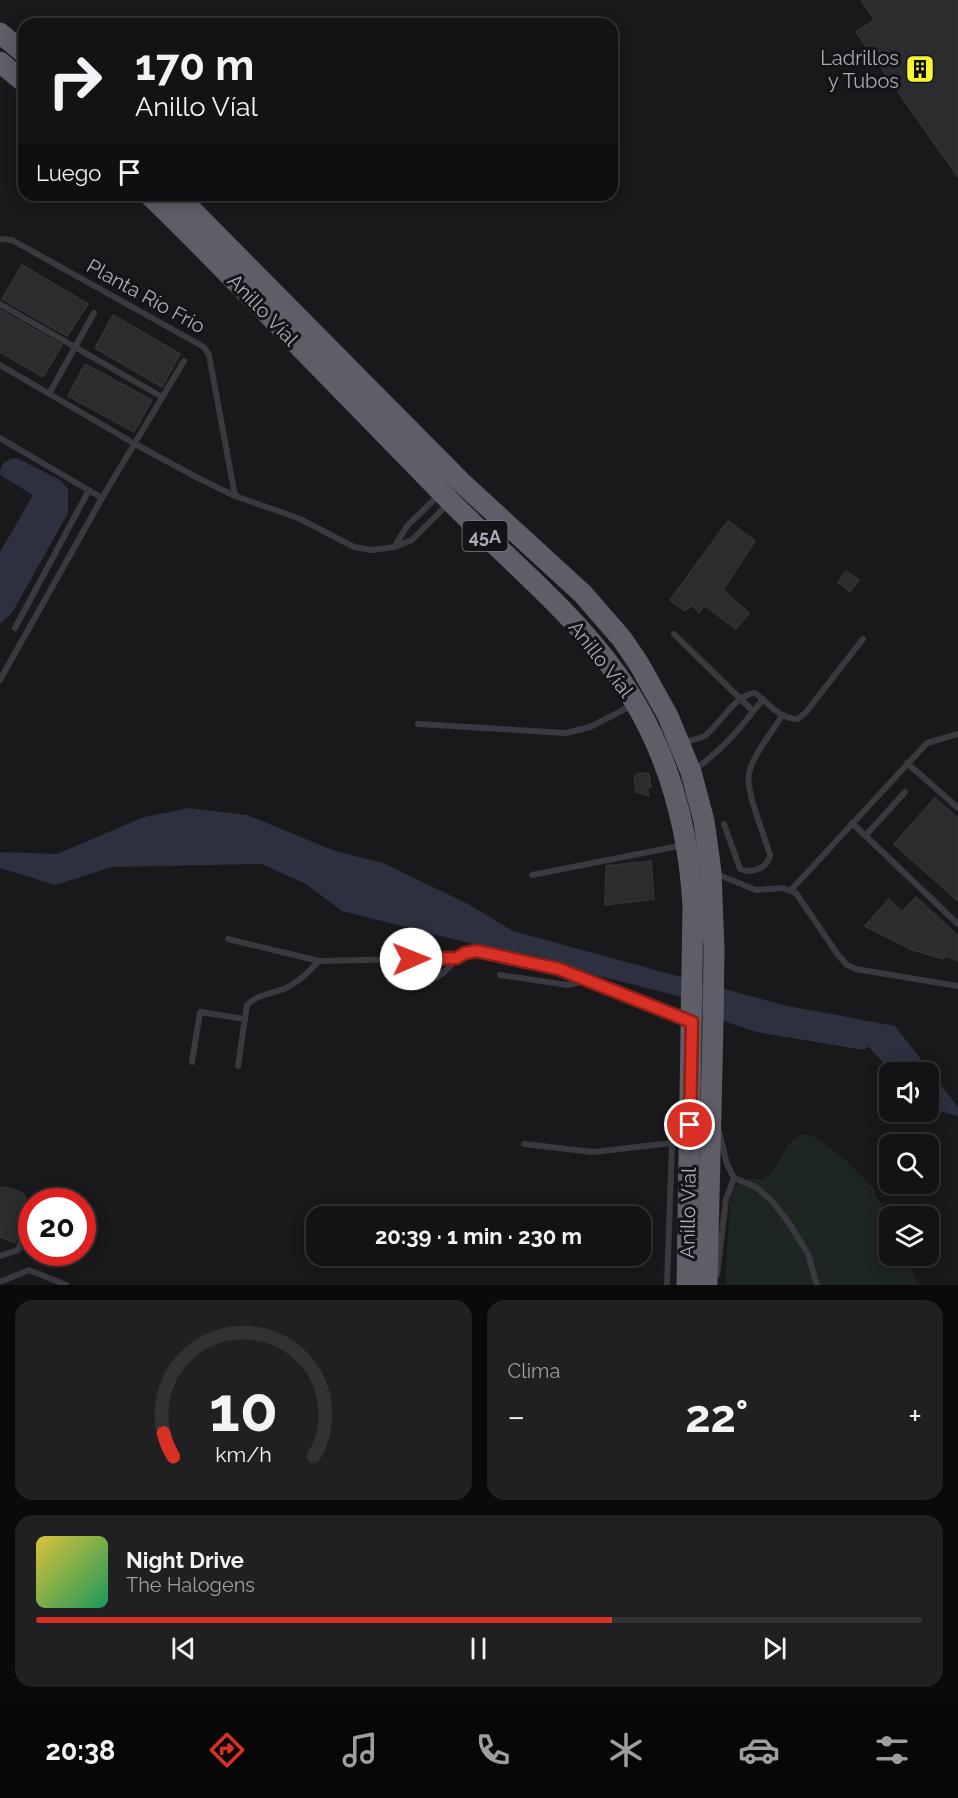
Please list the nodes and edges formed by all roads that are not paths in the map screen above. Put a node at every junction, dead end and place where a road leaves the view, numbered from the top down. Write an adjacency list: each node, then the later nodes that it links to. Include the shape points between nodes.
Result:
1 (0, 33): 2 (highway)
2 (18, 48)
3 (0, 62): 4 (highway)
4 (18, 77)
5 (155, 201): 19 (highway, Anillo Víal / 45A)
6 (183, 201): 33 (highway, Anillo Víal / 45A, via 461,482 603,616 639,664)
7 (0, 239): 18 (lane, Planta Río Frio, via 12,240 204,347 209,355)
8 (0, 304): 10 (lane)
9 (94, 313): 10 (lane)
10 (75, 346): 13 (lane); 14 (lane)
11 (184, 362): 14 (lane)
12 (0, 365): 13 (lane)
13 (49, 394): 16 (lane)
14 (162, 397): 16 (lane)
15 (0, 438): 17 (lane)
16 (135, 444): 18 (lane); 20 (lane)
17 (89, 490): 20 (lane); 22 (lane)
18 (235, 496): 21 (lane, via 298,518 354,547)
19 (446, 497): 21 (lane, via 407,526); 21 (lane, via 411,540); 28 (highway, Anillo Víal / 45A, via 586,636)
20 (102, 498): 25 (lane)
21 (395, 547)
22 (15, 628)
23 (674, 634): 26 (lane)
24 (863, 639): 30 (lane, via 806,712 798,719)
25 (0, 680)
26 (740, 698): 27 (lane, via 755,693); 29 (lane); 33 (lane, via 705,736)
27 (763, 699): 29 (lane); 30 (lane)
28 (636, 704): 31 (lane, via 590,728 566,733); 41 (highway, Anillo Víal / 45A, via 668,772)
29 (753, 711): 35 (lane, via 732,739)
30 (782, 716): 39 (lane, via 748,774 770,855 765,866 753,872 741,869)
31 (418, 724)
32 (958, 734): 34 (lane, via 927,743)
33 (680, 743): 35 (highway, Anillo Víal / 45A)
34 (906, 763): 37 (lane); 38 (lane)
35 (691, 772): 42 (highway, Anillo Víal / 45A)
36 (905, 792): 40 (lane)
37 (958, 808)
38 (852, 823): 40 (lane); 44 (lane)
39 (724, 824)
40 (866, 836): 45 (lane)
41 (687, 844): 43 (lane); 47 (highway, Anillo Víal / 45A, via 693,906)
42 (711, 872): 44 (lane, via 756,890); 47 (highway, Anillo Víal / 45A)
43 (532, 875)
44 (791, 890): 53 (lane, via 847,965)
45 (958, 924)
46 (228, 939): 49 (lane)
47 (703, 948): 54 (highway, Anillo Víal / 45A); 58 (highway, Anillo Víal / 45A, via 713,1023)
48 (457, 958): 49 (lane); 51 (lane, via 477,951 559,969); 52 (lane, via 430,981)
49 (319, 961): 55 (lane, via 286,988 254,998 247,1005)
50 (500, 975): 51 (lane, via 568,985)
51 (588, 980): 54 (lane)
52 (416, 981)
53 (958, 986)
54 (692, 1018): 59 (highway, Anillo Víal / 45A)
55 (245, 1019): 56 (lane, via 200,1012); 57 (lane)
56 (192, 1062)
57 (238, 1066)
58 (710, 1102): 62 (lane); 69 (highway, Anillo Víal / 45A)
59 (690, 1125): 60 (lane); 68 (highway, Anillo Víal / 45A)
60 (672, 1143): 61 (lane, via 593,1152); 67 (lane)
61 (524, 1144)
62 (734, 1178): 70 (lane, via 726,1199); 71 (lane, via 772,1201 808,1254)
63 (18, 1250): 64 (lane)
64 (0, 1257)
65 (0, 1281): 66 (lane, via 29,1269)
66 (66, 1285)
67 (668, 1285)
68 (687, 1285)
69 (707, 1285)
70 (716, 1285)
71 (817, 1285)

